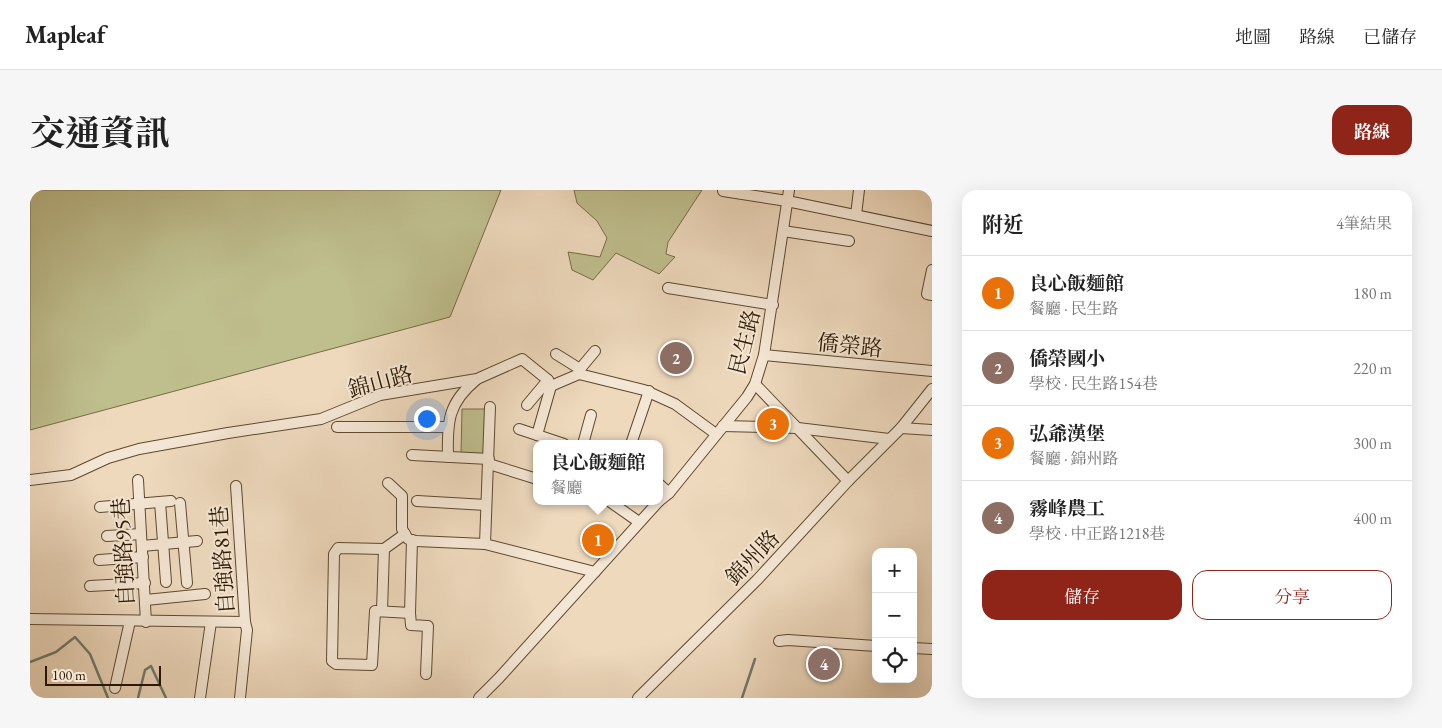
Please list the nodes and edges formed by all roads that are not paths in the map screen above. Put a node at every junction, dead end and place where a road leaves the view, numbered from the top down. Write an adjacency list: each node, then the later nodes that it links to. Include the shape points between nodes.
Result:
1 (789, 190): 4 (street, 民生路)
2 (859, 190): 5 (street)
3 (723, 191): 4 (street)
4 (787, 201): 5 (street); 6 (street, 民生路)
5 (856, 215): 7 (street)
6 (783, 231): 8 (street); 12 (street, 民生路)
7 (932, 231)
8 (849, 241)
9 (932, 270): 11 (street, via 927,294)
10 (668, 288): 12 (street)
11 (932, 295)
12 (773, 305): 15 (street, 民生路)
13 (595, 351): 16 (street)
14 (556, 354): 16 (street)
15 (764, 355): 17 (street, 僑榮路); 20 (street, 民生路)
16 (579, 372): 19 (street); 22 (street)
17 (932, 372)
18 (477, 379): 19 (street, 錦山路, via 522,359); 27 (street, via 454,405); 42 (street, 錦山路, via 380,395 321,419 139,448 71,474)
19 (550, 383): 23 (street); 33 (street)
20 (755, 384): 28 (street); 31 (street, 民生路)
21 (932, 389): 29 (street, 錦州路)
22 (649, 391): 31 (street); 37 (street)
23 (527, 405)
24 (490, 408): 40 (street)
25 (591, 415): 36 (street)
26 (337, 427): 27 (street)
27 (448, 427): 39 (street)
28 (798, 428): 31 (street); 34 (street); 44 (street)
29 (901, 428): 32 (street); 34 (street, 錦州路)
30 (519, 429): 33 (street)
31 (719, 430): 48 (street, 民生路)
32 (932, 430)
33 (537, 435): 35 (street)
34 (889, 439): 44 (street, 錦州路)
35 (552, 440)
36 (584, 440)
37 (632, 440)
38 (412, 455): 39 (street)
39 (448, 457): 40 (street)
40 (489, 462): 41 (street); 53 (street)
41 (533, 478)
42 (30, 480)
43 (138, 480): 52 (street, 自強路95巷)
44 (848, 481): 91 (street, 錦州路, via 758,579)
45 (388, 483): 60 (street, via 402,496 402,529)
46 (236, 486): 81 (street, 自強路81巷)
47 (663, 487): 48 (street)
48 (669, 492): 49 (street, 民生路)
49 (663, 497)
50 (417, 501): 53 (street)
51 (160, 502): 52 (street); 62 (street, via 176,502); 63 (street)
52 (139, 504): 56 (street); 58 (street, 自強路95巷)
53 (486, 505): 64 (street)
54 (615, 505): 57 (street)
55 (655, 505): 57 (street, 民生路)
56 (100, 507)
57 (639, 522): 68 (street, 民生路)
58 (141, 534): 59 (street); 66 (street, 自強路95巷)
59 (107, 536)
60 (409, 537): 64 (street); 65 (street); 76 (street)
61 (197, 541): 62 (street)
62 (184, 543): 63 (street); 70 (street)
63 (163, 544): 66 (street); 69 (street)
64 (485, 544): 68 (street)
65 (384, 549): 75 (street); 75 (street, via 338,548 334,554 332,661 336,664 372,665 375,610)
66 (142, 552): 67 (street); 71 (street, 自強路95巷)
67 (99, 560)
68 (595, 572): 90 (street, 民生路)
69 (166, 582)
70 (187, 583)
71 (145, 584): 72 (street); 74 (street, 自強路95巷)
72 (90, 586)
73 (205, 594): 74 (street)
74 (146, 600): 79 (street, 自強路95巷)
75 (382, 611): 76 (street)
76 (410, 612): 86 (street, via 411,625 428,626)
77 (30, 619): 78 (street)
78 (130, 621): 79 (street); 87 (street)
79 (146, 622): 80 (street)
80 (211, 622): 81 (street); 88 (street)
81 (246, 626): 89 (street, 自強路81巷)
82 (779, 640): 83 (street)
83 (872, 646)
84 (917, 648): 85 (street)
85 (932, 649)
86 (426, 674)
87 (115, 688)
88 (200, 698)
89 (240, 698)
90 (479, 698)
91 (638, 698)

